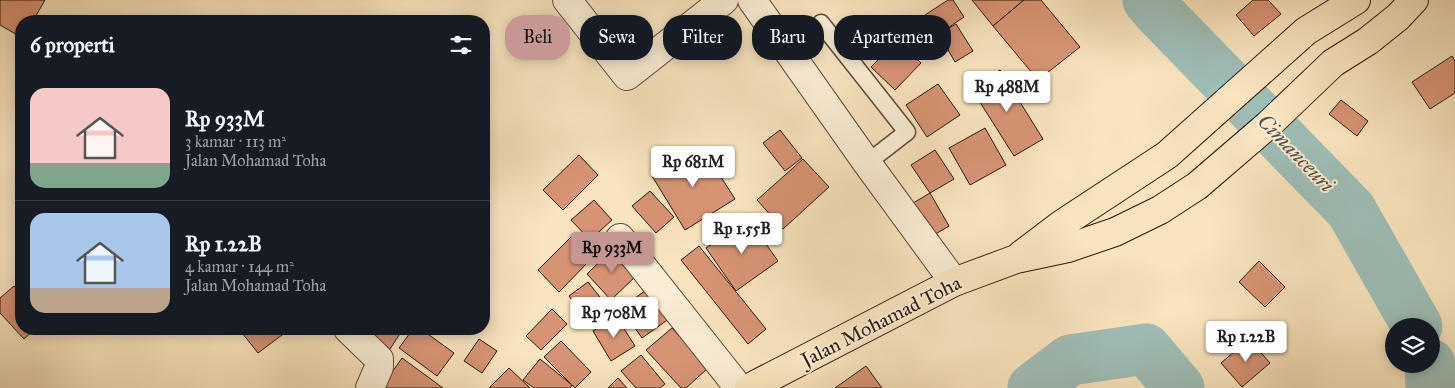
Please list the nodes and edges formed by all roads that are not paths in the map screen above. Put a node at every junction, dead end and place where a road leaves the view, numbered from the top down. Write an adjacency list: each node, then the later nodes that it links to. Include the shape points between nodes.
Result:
1 (567, 0): 2 (street, via 627,76)
2 (724, 0)
3 (752, 0): 7 (street)
4 (1356, 0): 9 (main road, Jalan Mohamad Toha, via 1306,31 1167,155 1062,224)
5 (1414, 0): 9 (main road, Jalan Mohamad Toha, via 1368,41 1333,63 1197,186 1160,210 1115,232 1068,248)
6 (824, 27): 7 (lane, via 907,132)
7 (867, 163): 10 (street)
8 (620, 238): 13 (street)
9 (1016, 259): 10 (main road, Jalan Mohamad Toha)
10 (954, 282): 14 (main road, Jalan Mohamad Toha)
11 (354, 335): 12 (street, via 379,359 379,368)
12 (370, 388)
13 (739, 388)
14 (749, 388)

